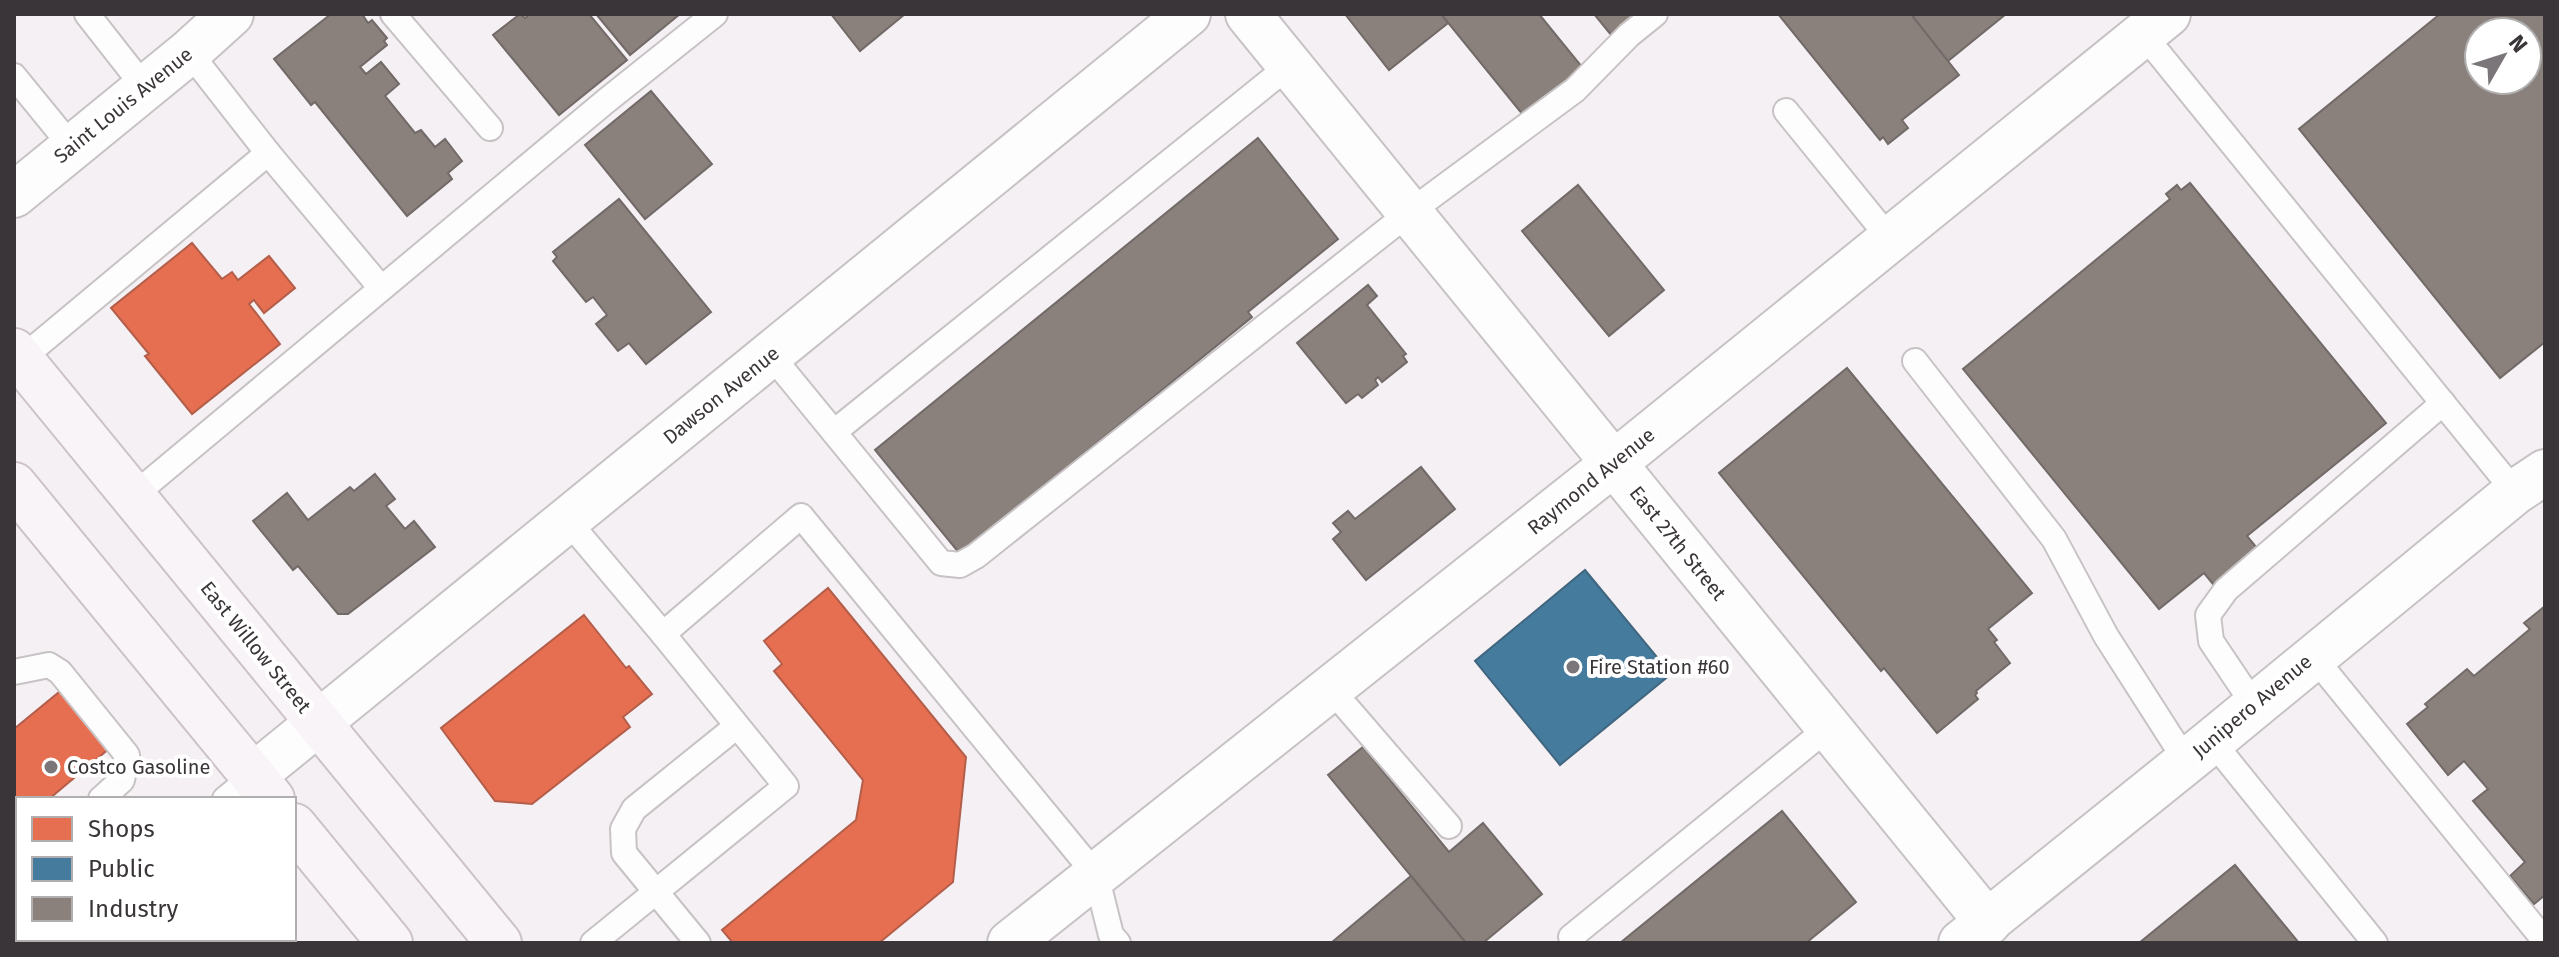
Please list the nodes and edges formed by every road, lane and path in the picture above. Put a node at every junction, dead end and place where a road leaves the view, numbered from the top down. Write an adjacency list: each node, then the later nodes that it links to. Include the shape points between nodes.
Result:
1 (87, 14): 11 (lane)
2 (393, 14): 13 (lane)
3 (715, 14): 19 (lane)
4 (1188, 14): 20 (street, Dawson Avenue)
5 (1248, 14): 9 (street, East 27th Street)
6 (1655, 14): 17 (lane, via 1575,90)
7 (2155, 24): 18 (street, Raymond Avenue); 23 (lane)
8 (209, 27): 11 (street, Saint Louis Avenue); 15 (lane)
9 (1290, 65): 17 (street, East 27th Street); 24 (lane)
10 (14, 76): 14 (lane)
11 (145, 88): 14 (street, Saint Louis Avenue)
12 (1786, 111): 18 (lane)
13 (490, 128)
14 (72, 147): 16 (street, Saint Louis Avenue)
15 (268, 153): 19 (lane); 21 (lane)
16 (14, 195)
17 (1410, 212): 24 (lane, via 960,565 941,563); 25 (street, East 27th Street)
18 (1890, 239): 25 (street, Raymond Avenue)
19 (381, 288): 28 (lane)
20 (770, 354): 24 (lane); 29 (street, Dawson Avenue)
21 (17, 355): 28 (main road, East Willow Street)
22 (1915, 361): 38 (lane, via 2054,539 2106,636)
23 (2443, 403): 26 (lane); 34 (lane, via 2226,590 2208,615 2211,641)
24 (834, 432)
25 (1613, 464): 33 (street, Raymond Avenue); 37 (street, East 27th Street)
26 (2536, 481): 31 (street, Junipero Avenue)
27 (14, 485): 39 (main road)
28 (133, 496): 35 (main road, East Willow Street)
29 (567, 520): 30 (lane); 35 (street, Dawson Avenue)
30 (663, 634): 36 (lane); 43 (lane, via 801,516)
31 (2313, 656): 34 (street, Junipero Avenue); 47 (lane)
32 (14, 672): 40 (lane, via 49,665 60,672 127,755 122,780)
33 (1330, 688): 41 (lane); 43 (street, Raymond Avenue)
34 (2254, 705): 38 (street, Junipero Avenue)
35 (318, 722): 39 (street, Dawson Avenue); 49 (main road, East Willow Street)
36 (737, 726): 44 (lane, via 634,809 623,829 624,853); 44 (lane, via 786,786)
37 (1828, 728): 45 (street, East 27th Street); 46 (lane)
38 (2199, 751): 45 (street, Junipero Avenue); 54 (lane)
39 (250, 791)
40 (103, 797)
41 (1449, 826)
42 (296, 828): 48 (main road)
43 (1096, 875): 52 (street, Raymond Avenue); 53 (lane, via 1111,935)
44 (657, 892): 50 (lane); 51 (lane)
45 (1975, 933)
46 (1571, 937)
47 (2545, 941)
48 (390, 943)
49 (499, 943)
50 (593, 943)
51 (698, 943)
52 (1010, 943)
53 (1118, 943)
54 (2375, 943)

